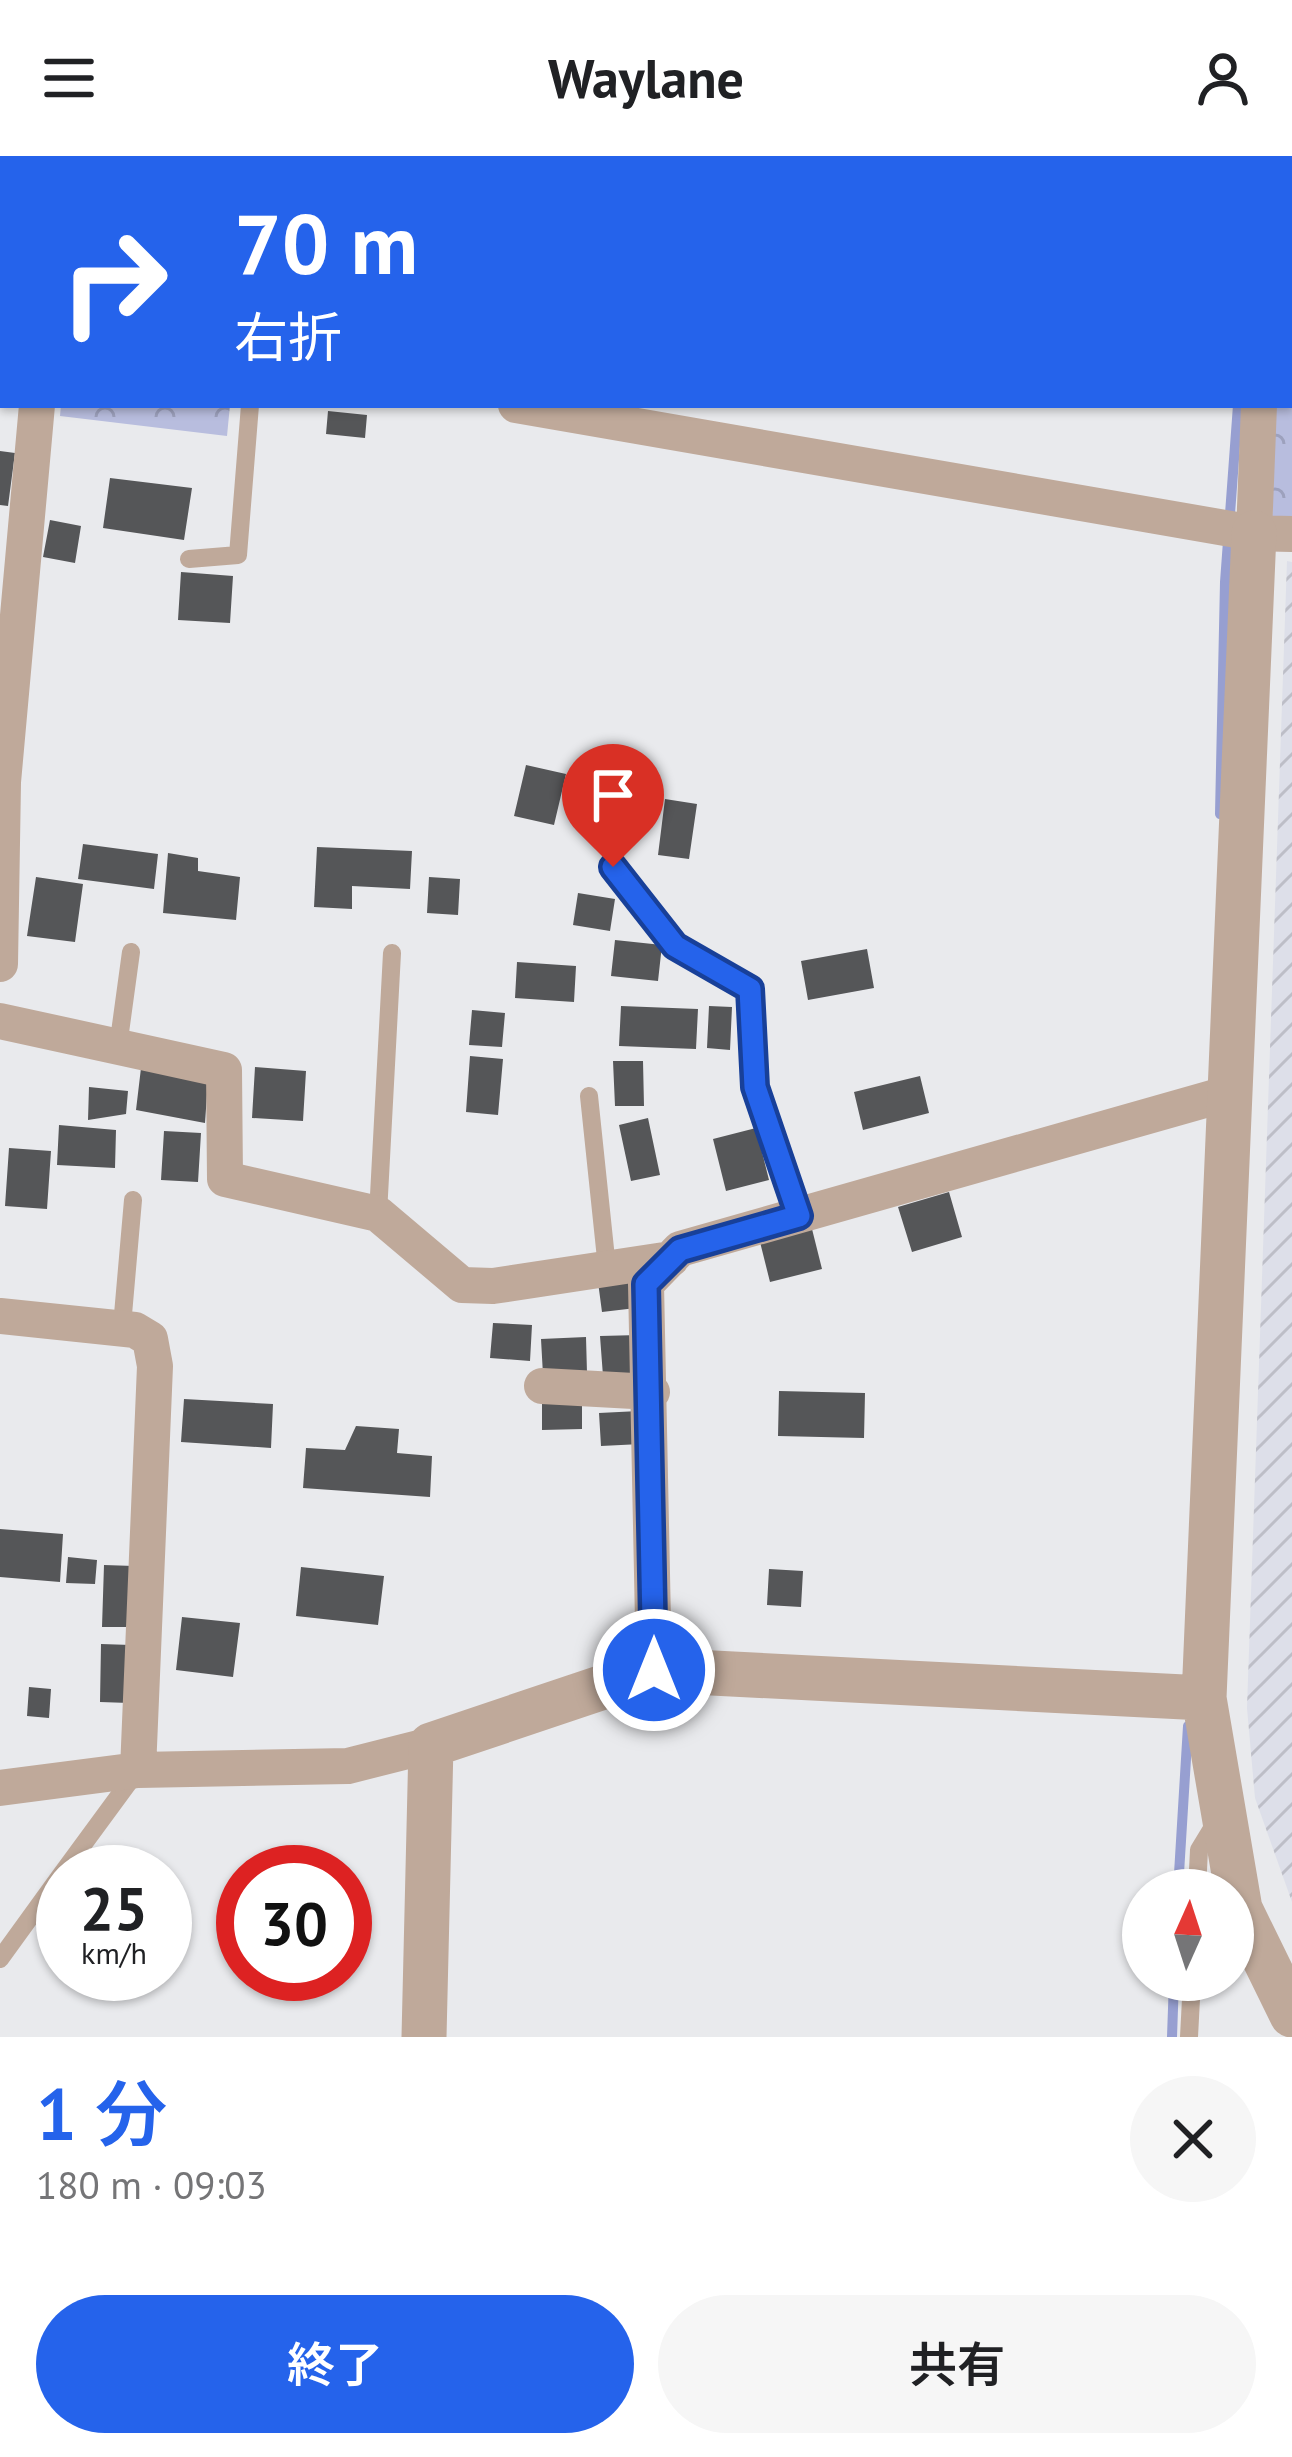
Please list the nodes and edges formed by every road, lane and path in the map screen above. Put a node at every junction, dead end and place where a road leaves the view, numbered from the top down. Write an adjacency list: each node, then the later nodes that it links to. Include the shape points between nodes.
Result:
1 (38, 408): 7 (street)
2 (250, 408): 6 (lane, via 238,555)
3 (1259, 408): 5 (street)
4 (575, 410): 5 (street)
5 (1273, 534): 14 (street)
6 (189, 559)
7 (2, 782): 11 (street)
8 (613, 867): 18 (lane, via 675,946 750,989 755,1087)
9 (131, 952): 13 (lane)
10 (392, 953): 17 (lane)
11 (0, 964)
12 (0, 1021): 13 (street)
13 (118, 1047): 17 (street, via 224,1070 225,1179)
14 (1233, 1092): 18 (street); 26 (street)
15 (589, 1096): 20 (lane)
16 (133, 1200): 22 (lane)
17 (379, 1214): 20 (street, via 462,1285)
18 (799, 1216): 19 (street)
19 (671, 1258): 20 (street); 24 (street, via 646,1284)
20 (607, 1268)
21 (0, 1316): 22 (street)
22 (122, 1325): 28 (street, via 150,1339 155,1366)
23 (542, 1386): 24 (street)
24 (652, 1392): 25 (street)
25 (654, 1670): 26 (street); 27 (street)
26 (1204, 1698): 30 (street)
27 (431, 1745): 28 (street, via 348,1766); 37 (street)
28 (138, 1769): 29 (street); 31 (lane)
29 (0, 1788)
30 (1221, 1814): 32 (lane, via 1199,1850); 36 (street, via 1240,1909)
31 (83, 1845)
32 (1198, 1869)
33 (36, 1909): 34 (lane)
34 (0, 1959)
35 (1191, 2001): 38 (lane)
36 (1292, 2015)
37 (424, 2037)
38 (1190, 2037)

